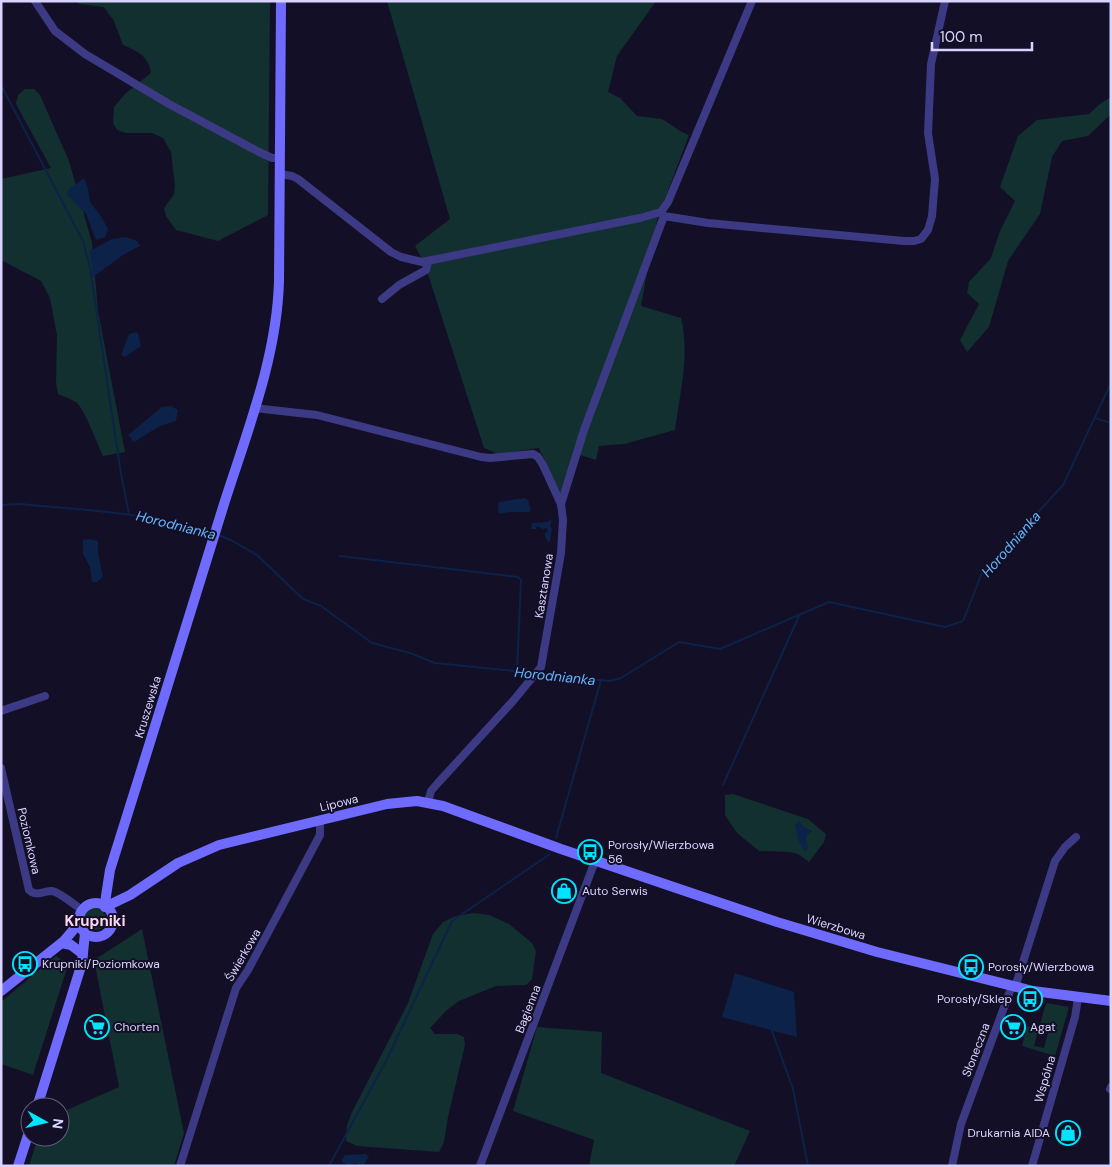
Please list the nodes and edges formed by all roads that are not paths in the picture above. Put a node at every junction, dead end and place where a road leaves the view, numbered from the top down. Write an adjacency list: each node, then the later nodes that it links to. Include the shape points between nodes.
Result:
1 (34, 1): 5 (street, via 55,31 85,54 250,148 272,158)
2 (281, 1): 5 (street, Kruszewska)
3 (752, 1): 7 (street)
4 (945, 1): 7 (street, via 931,64 928,133 934,179 932,216 922,238 904,241 708,223)
5 (280, 158): 6 (street, Kruszewska)
6 (280, 174): 8 (street, via 298,179 391,252 410,260); 10 (street, Kruszewska, via 279,304 274,339)
7 (663, 214): 8 (street); 11 (street)
8 (428, 262): 9 (street, via 426,270)
9 (382, 299)
10 (254, 408): 11 (street, via 317,415 481,457 533,454 543,465); 20 (street, Kruszewska)
11 (561, 504): 15 (street, Kasztanowa, via 561,553 537,673 437,784)
12 (45, 696): 13 (street)
13 (1, 710)
14 (1, 768): 24 (street, Poziomkowa, via 29,890 36,894 52,891)
15 (428, 802): 16 (street, Lipowa, via 387,804); 18 (street, Lipowa)
16 (320, 820): 21 (street, Lipowa, via 235,840 201,852 178,863); 38 (street, Świerkowa, via 320,835 236,988)
17 (1076, 837): 31 (street, Słoneczna, via 1055,861)
18 (561, 849): 19 (street, Wierzbowa)
19 (595, 861): 31 (street, Wierzbowa, via 777,922); 39 (street, Bagienna)
20 (108, 880): 21 (street, via 116,892); 22 (street, Kruszewska); 23 (street, Kruszewska)
21 (130, 895): 23 (street, Lipowa); 25 (street, Lipowa)
22 (94, 904): 23 (street); 24 (street)
23 (105, 906): 25 (street)
24 (82, 910): 26 (street)
25 (112, 918): 28 (street, via 108,932)
26 (79, 923): 27 (street); 29 (street)
27 (85, 933): 28 (street); 29 (street); 30 (street)
28 (97, 938): 30 (street)
29 (63, 942): 30 (street, via 76,948); 32 (street)
30 (82, 958): 35 (street)
31 (1013, 987): 33 (street, Wierzbowa); 40 (street, Słoneczna, via 961,1124)
32 (1, 991)
33 (1078, 998): 34 (street, Wierzbowa); 41 (street, Wspólna)
34 (1111, 1001)
35 (40, 1097)
36 (24, 1147): 37 (street)
37 (18, 1166)
38 (180, 1166)
39 (480, 1166)
40 (952, 1166)
41 (1032, 1166)

